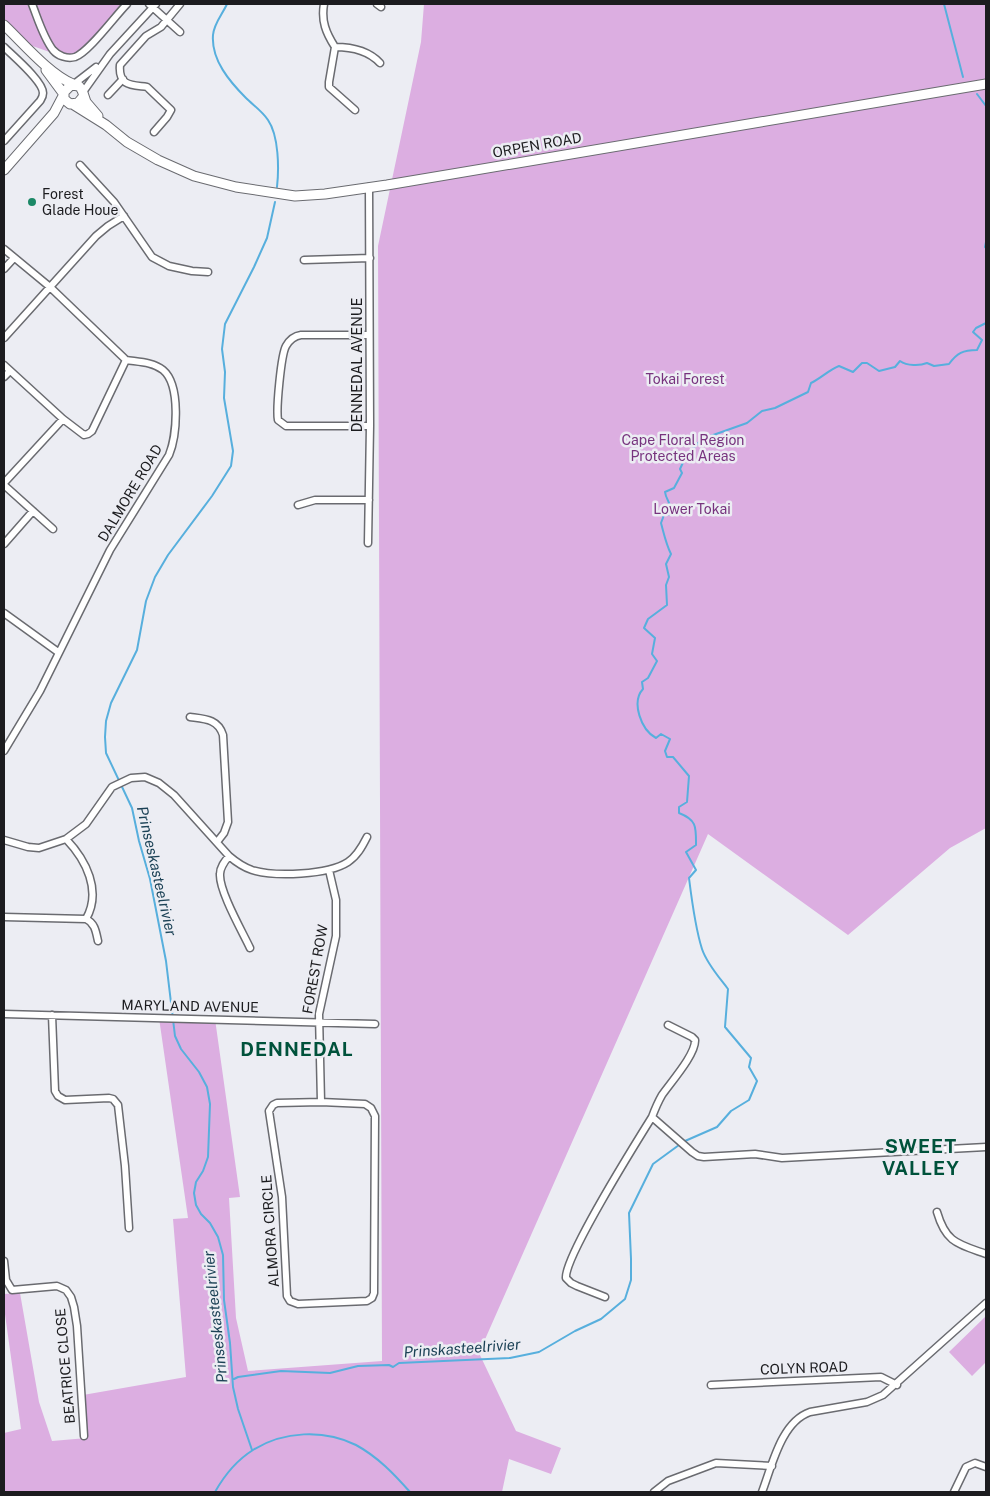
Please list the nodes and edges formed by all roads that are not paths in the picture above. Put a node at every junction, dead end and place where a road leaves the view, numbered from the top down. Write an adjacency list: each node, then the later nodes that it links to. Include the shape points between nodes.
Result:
1 (32, 4): 2 (street, via 52,49 70,58 84,51)
2 (127, 4)
3 (180, 4): 6 (street)
4 (324, 4): 10 (street, via 326,31)
5 (153, 5): 6 (street); 11 (street)
6 (166, 20): 8 (street); 14 (street, via 146,36 122,63 120,72)
7 (4, 24): 12 (main road)
8 (180, 32)
9 (4, 47): 25 (street, via 35,78 43,94)
10 (336, 47): 13 (street, via 367,52); 21 (street, via 329,87)
11 (110, 54): 15 (street); 17 (street)
12 (37, 58): 15 (main road, via 61,78); 18 (main road)
13 (380, 63)
14 (123, 79): 19 (street); 23 (street, via 132,86 147,87 170,108 170,114)
15 (74, 84): 17 (main road); 18 (main road, via 67,87)
16 (986, 84): 28 (main road, ORPEN ROAD)
17 (83, 94): 20 (main road, via 80,102); 22 (main road, ORPEN ROAD)
18 (63, 95): 20 (main road); 24 (main road, via 54,113)
19 (108, 95)
20 (73, 105): 22 (main road, ORPEN ROAD); 24 (main road)
21 (355, 110)
22 (106, 125): 28 (main road, ORPEN ROAD, via 163,162 194,176 236,187 295,196)
23 (154, 132)
24 (36, 134): 27 (main road)
25 (4, 141)
26 (80, 165): 29 (street)
27 (4, 170)
28 (369, 187): 32 (street, DENNEDAL AVENUE)
29 (124, 216): 35 (street, via 156,261); 36 (street, via 96,236)
30 (4, 249): 31 (street)
31 (14, 258): 34 (street); 36 (street)
32 (370, 258): 33 (street); 37 (street, DENNEDAL AVENUE)
33 (304, 260)
34 (4, 269)
35 (208, 272)
36 (50, 287): 38 (street); 39 (street)
37 (369, 334): 44 (street, DENNEDAL AVENUE); 44 (street, via 291,338 285,348 276,410 278,420 286,426)
38 (4, 338)
39 (126, 360): 43 (street, via 90,433 84,435); 53 (street, DALMORE ROAD, via 153,364 168,375 175,406 174,442 164,465 110,550)
40 (4, 365): 41 (street)
41 (10, 371): 42 (street); 43 (street)
42 (4, 377)
43 (63, 419): 45 (street)
44 (370, 426): 46 (street, DENNEDAL AVENUE)
45 (4, 484): 48 (street)
46 (369, 500): 47 (street, via 315,500); 50 (street, DENNEDAL AVENUE)
47 (298, 505)
48 (33, 511): 49 (street); 51 (street)
49 (53, 529)
50 (368, 543)
51 (4, 544)
52 (4, 613): 53 (street)
53 (58, 652): 55 (street, DALMORE ROAD, via 40,691)
54 (190, 717): 59 (street, via 215,722 223,735 228,822)
55 (4, 751)
56 (367, 837): 61 (street, via 355,856)
57 (66, 839): 58 (street, via 39,848); 59 (street, via 86,824 112,787 138,777 153,779 166,788); 63 (street, via 78,851 91,878 92,906)
58 (4, 840)
59 (216, 842): 60 (street)
60 (229, 856): 61 (street, via 245,867 266,873); 65 (street, via 220,876)
61 (329, 870): 68 (street, FOREST ROW, via 336,900 336,936)
62 (4, 917): 63 (street)
63 (86, 919): 64 (street, via 94,926)
64 (98, 941)
65 (250, 948)
66 (4, 1014): 67 (street, MARYLAND AVENUE)
67 (52, 1015): 68 (street, MARYLAND AVENUE); 75 (street, via 55,1091 58,1096 66,1100 109,1098 118,1105)
68 (319, 1022): 69 (street, MARYLAND AVENUE); 71 (street, FOREST ROW)
69 (375, 1024)
70 (668, 1025): 72 (street, via 692,1037 696,1045)
71 (321, 1102): 71 (street, ALMORA CIRCLE, via 365,1104 375,1116 374,1293 367,1302 298,1304 287,1296 282,1197 269,1111 277,1103)
72 (652, 1117): 73 (street, via 692,1152 704,1157 755,1154 782,1158); 78 (street, via 567,1268 566,1278 571,1283)
73 (986, 1147)
74 (937, 1212): 76 (street, via 945,1233 952,1240)
75 (129, 1228)
76 (986, 1254)
77 (4, 1261): 82 (street, BEATRICE CLOSE, via 6,1280 12,1290 57,1286 71,1297 77,1326)
78 (605, 1297)
79 (986, 1303): 80 (street)
80 (897, 1384): 81 (street, COLYN ROAD, via 881,1377); 83 (street, via 867,1402 802,1416 787,1430)
81 (710, 1385)
82 (84, 1436)
83 (772, 1466): 85 (street, via 716,1463 668,1481); 86 (street)
84 (986, 1467): 87 (street, via 975,1463 966,1467)
85 (654, 1492)
86 (762, 1492)
87 (954, 1492)

